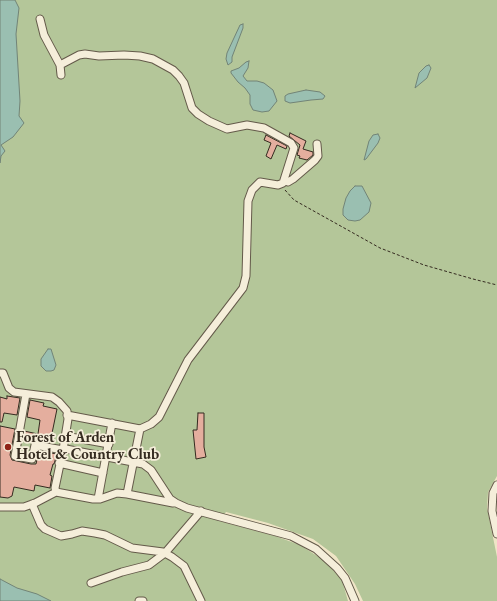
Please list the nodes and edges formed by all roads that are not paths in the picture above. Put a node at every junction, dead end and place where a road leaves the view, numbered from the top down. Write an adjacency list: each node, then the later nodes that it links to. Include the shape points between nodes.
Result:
1 (40, 19): 2 (street, via 44,34)
2 (60, 65): 3 (street); 5 (street, via 85,54 140,56 166,65 184,83 192,108 209,122 226,129 247,126 264,128 291,143 294,148)
3 (61, 75)
4 (317, 144): 5 (street, via 318,156 315,160 288,182)
5 (283, 183): 10 (street, via 260,182 252,190 248,201 246,276 243,288 188,360 159,417)
6 (0, 373): 7 (street, via 3,373 9,388 14,392)
7 (26, 394): 8 (street, via 52,397 67,411); 13 (street, via 15,456 32,459 35,445)
8 (67, 415): 9 (street); 11 (street)
9 (112, 424): 10 (street); 12 (street)
10 (140, 429): 15 (street)
11 (65, 436): 12 (street); 13 (street)
12 (109, 444): 14 (street)
13 (63, 450): 14 (street); 16 (street)
14 (106, 457): 15 (street); 17 (street)
15 (134, 462): 20 (street); 22 (street, via 143,464 150,470 170,499)
16 (59, 463): 17 (street); 19 (street)
17 (103, 473): 21 (street)
18 (497, 484): 26 (street, via 493,493 492,510)
19 (56, 492): 21 (street); 23 (street)
20 (128, 494): 21 (street, via 117,493); 22 (street)
21 (98, 499)
22 (176, 503): 25 (street)
23 (32, 504): 24 (street, via 24,507); 27 (street, via 41,525 61,536 82,531 105,535 132,548)
24 (0, 507)
25 (201, 511): 27 (street); 32 (street, via 290,536 316,549 345,578)
26 (497, 534)
27 (165, 553): 28 (street, via 149,565); 31 (street, via 184,566)
28 (91, 583)
29 (139, 601): 30 (street)
30 (143, 601)
31 (201, 601)
32 (356, 601)

